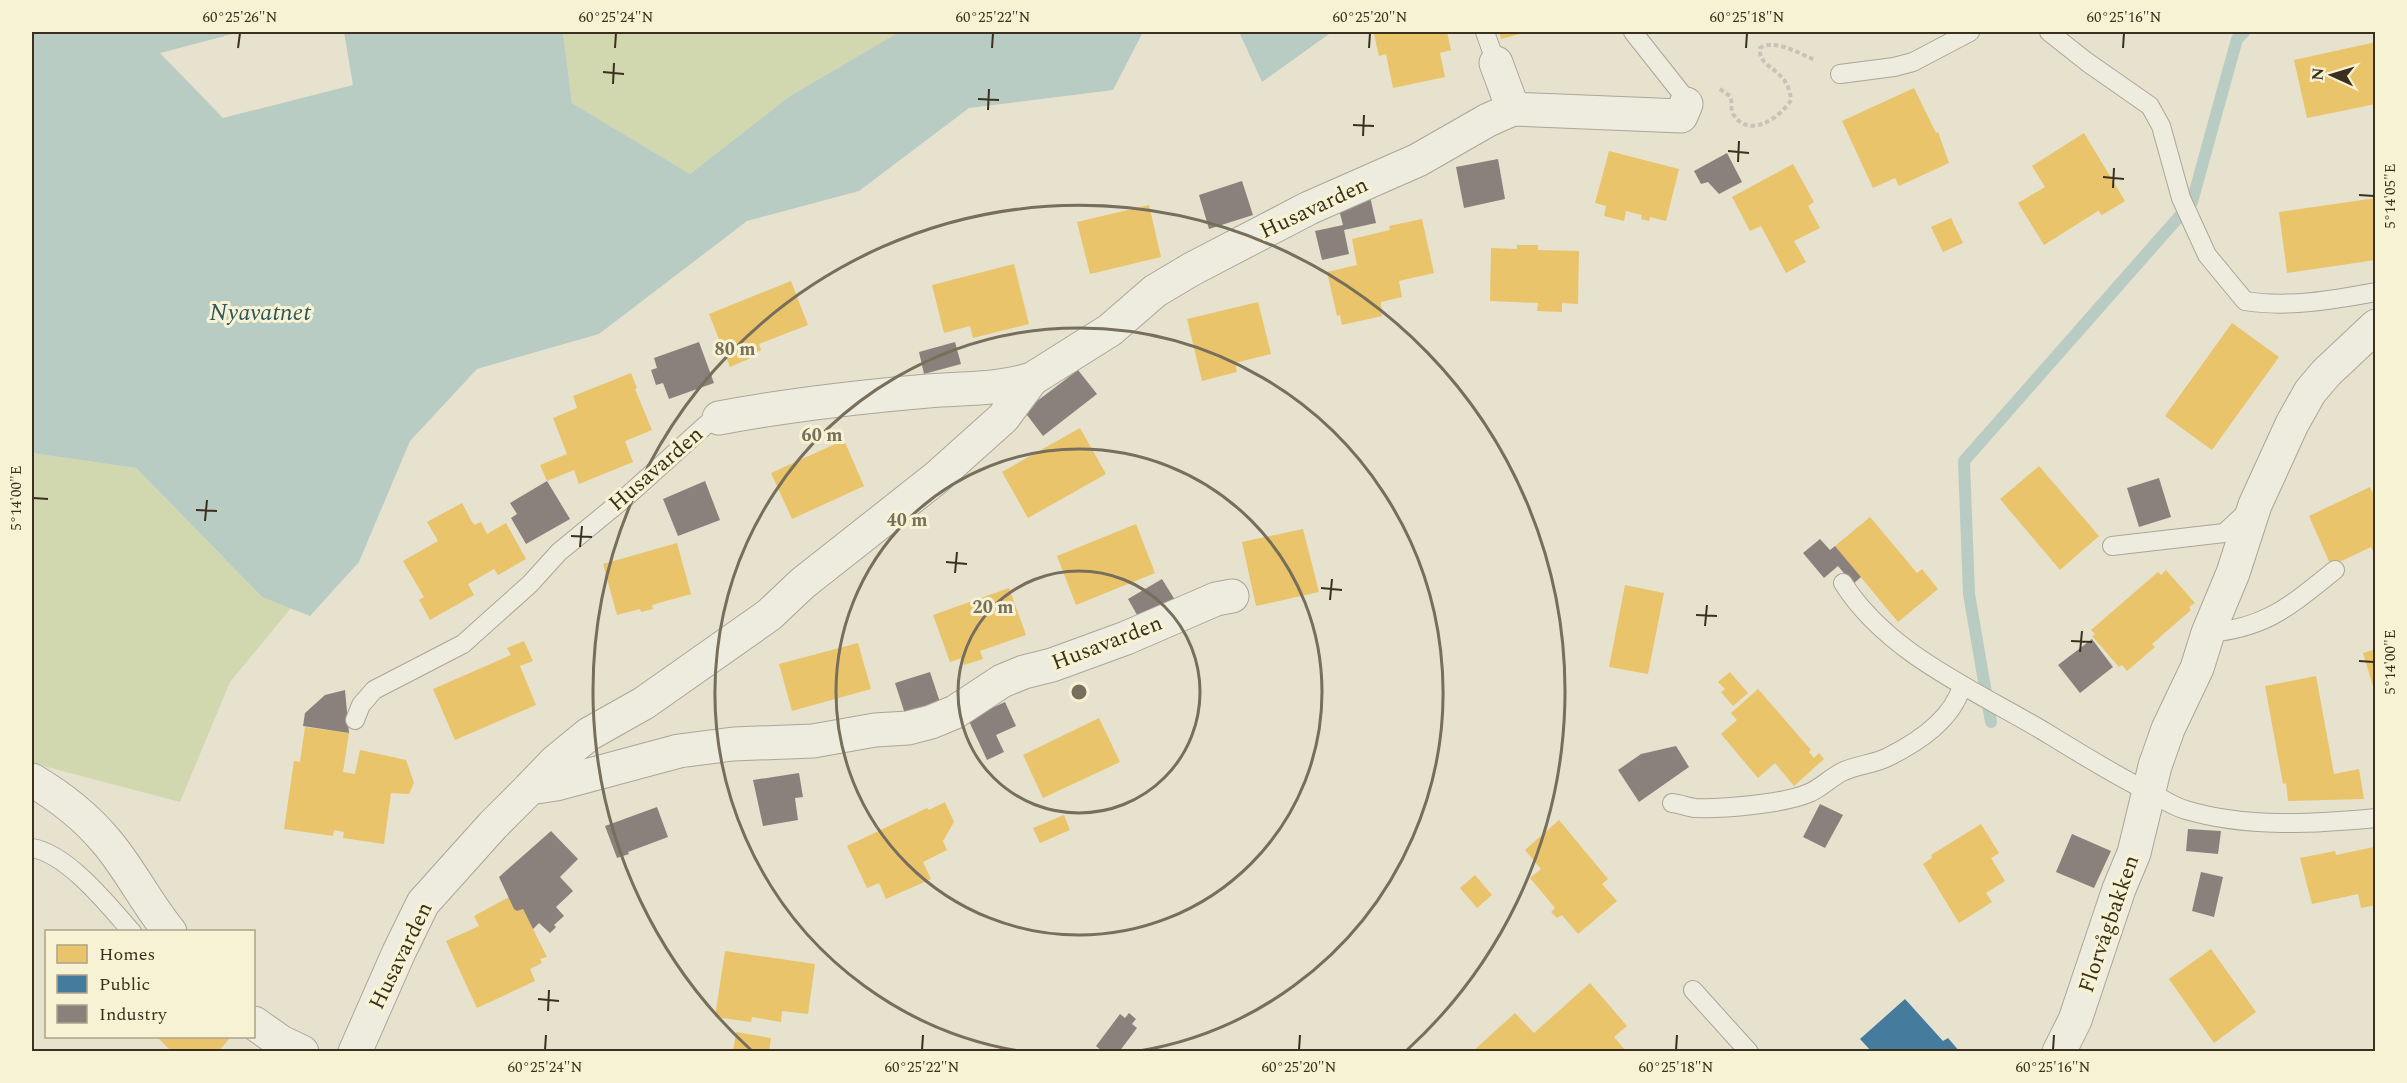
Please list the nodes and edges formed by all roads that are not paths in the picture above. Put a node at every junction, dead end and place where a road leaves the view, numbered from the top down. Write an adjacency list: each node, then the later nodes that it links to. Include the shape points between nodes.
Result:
1 (1485, 32): 5 (lane)
2 (1633, 32): 7 (lane)
3 (1970, 32): 6 (lane, via 1913,62)
4 (2049, 32): 9 (lane, via 2150,106 2161,126 2181,198 2207,255 2246,301 2270,305)
5 (1496, 63): 8 (street)
6 (1840, 74)
7 (1679, 93): 8 (street, Husavarden, via 1681,116)
8 (1514, 109): 11 (street, Husavarden, via 1418,160 1309,208 1192,268 1155,291 1110,330)
9 (2376, 292)
10 (2376, 326): 13 (street, Florvågbakken, via 2310,392)
11 (1032, 380): 12 (street, Husavarden, via 1010,386 927,391); 22 (street, Husavarden, via 1003,418 945,471 803,583 769,615 644,704 589,735)
12 (719, 418): 20 (lane, Husavarden, via 707,424 559,552 530,584 463,644 374,690)
13 (2255, 505): 14 (lane, Florvågbakken, via 2224,532); 18 (street, Florvågbakken)
14 (2112, 546)
15 (2335, 570): 18 (lane, via 2265,620)
16 (1843, 583): 19 (lane, via 1888,635)
17 (1232, 596): 22 (street, Husavarden, via 1002,681 955,712 931,722 813,741 679,751)
18 (2208, 633): 23 (street, Florvågbakken, via 2197,668 2165,738)
19 (1962, 686): 23 (lane); 24 (lane, via 1941,722 1923,736 1887,758 1843,771 1809,793 1739,806 1694,808)
20 (355, 720)
21 (32, 780): 28 (street, via 87,821 107,842)
22 (530, 788): 32 (street, Husavarden, via 423,903)
23 (2149, 792): 25 (lane, via 2184,810 2277,824); 34 (street, Florvågbakken, via 2134,853 2075,1020)
24 (1672, 802)
25 (2376, 818)
26 (32, 848): 27 (lane, via 55,857)
27 (130, 930)
28 (169, 930)
29 (1693, 990): 33 (lane)
30 (255, 1024): 31 (street)
31 (302, 1052)
32 (355, 1052)
33 (1749, 1052)
34 (2059, 1052)

